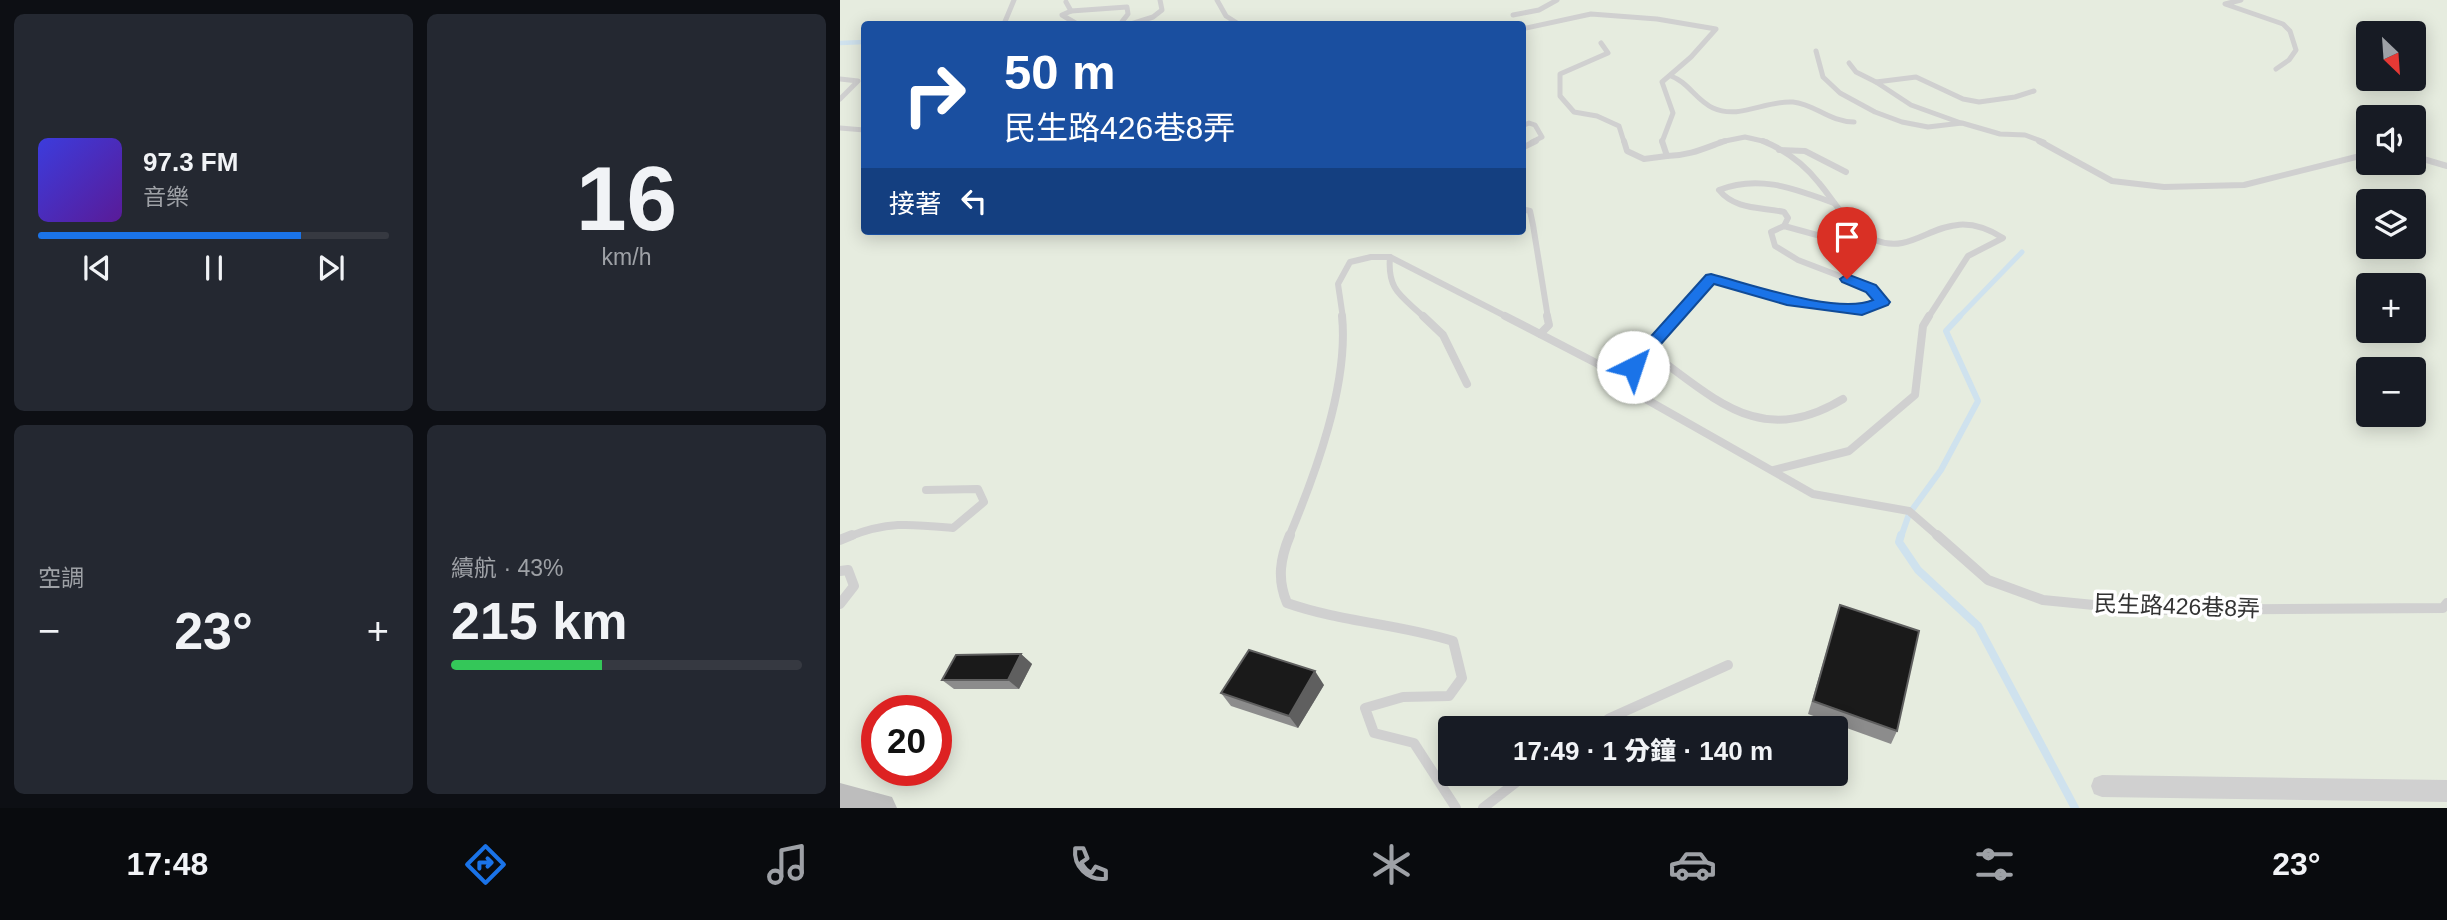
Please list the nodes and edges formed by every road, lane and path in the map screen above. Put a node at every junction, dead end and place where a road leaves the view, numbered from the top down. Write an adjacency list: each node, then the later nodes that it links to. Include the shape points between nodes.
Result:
1 (1014, 0): 11 (lane)
2 (1077, 0): 7 (lane)
3 (1160, 0): 15 (lane, via 1161,10)
4 (1217, 0): 16 (lane)
5 (1557, 0): 10 (lane, via 1539,10)
6 (2241, 0): 21 (lane, via 2225,4 2271,18 2292,36 2297,50)
7 (1063, 1): 8 (lane)
8 (1071, 11): 9 (lane); 14 (lane, via 1127,7)
9 (1062, 15): 12 (lane); 13 (lane)
10 (1513, 15)
11 (1005, 21)
12 (1059, 21)
13 (1075, 21)
14 (1123, 21)
15 (1140, 21)
16 (1234, 21)
17 (1526, 28): 22 (lane, via 1591,14 1716,29)
18 (1601, 43): 34 (lane, via 1608,52 1560,74 1560,96 1574,112 1619,127 1627,150 1644,159)
19 (1816, 51): 28 (lane, via 1823,77 1840,93 1875,112 1928,127)
20 (1849, 63): 24 (lane)
21 (2276, 69)
22 (1671, 76): 27 (lane, via 1682,79 1687,90 1711,109 1727,114 1795,102 1832,120); 34 (lane, via 1662,82 1673,113 1662,133)
23 (840, 79): 26 (lane, via 858,81)
24 (1876, 82): 25 (lane, via 1916,77 1979,102); 28 (lane, via 1911,105)
25 (2034, 91)
26 (840, 99)
27 (1854, 122)
28 (1962, 123): 35 (lane, via 2000,134 2025,135 2112,181 2164,187 2244,185)
29 (1526, 124): 32 (lane, via 1535,125 1542,137)
30 (840, 128): 31 (lane)
31 (861, 130)
32 (1526, 146)
33 (1779, 150): 34 (lane, via 1767,141 1731,137 1690,155); 38 (lane, via 1791,146); 39 (lane, via 1809,173)
34 (1667, 156)
35 (2356, 157)
36 (2426, 160): 37 (lane)
37 (2447, 166)
38 (1846, 172)
39 (1834, 202): 41 (lane, via 1754,181 1732,183 1719,190 1724,199 1744,207 1784,212 1788,218); 49 (lane, via 1865,236 1885,244 1941,227 1973,223 2003,238 1968,256 1923,326 1915,395 1849,451)
40 (1526, 210): 44 (lane, via 1535,230 1549,325)
41 (1784, 226): 42 (lane); 45 (lane, via 1771,232 1775,246 1798,260 1871,288 1883,302 1862,310 1787,300 1711,278)
42 (1817, 235)
43 (1390, 257): 44 (lane, 民生路426巷8弄); 47 (lane, via 1388,278 1443,335); 62 (lane, via 1350,262 1338,284 1343,321 1339,378 1315,475 1284,551 1279,584 1287,603 1315,614 1427,631 1453,641 1462,678 1448,696 1403,697 1365,708 1374,733 1415,743)
44 (1540, 334): 46 (lane, 民生路426巷8弄)
45 (1647, 350): 46 (lane); 48 (lane, via 1753,418 1788,421 1823,413)
46 (1625, 379): 49 (lane, 民生路426巷8弄, via 1635,393)
47 (1467, 384)
48 (1843, 399)
49 (1774, 470): 54 (lane, 民生路426巷8弄, via 1813,494 1909,511 1988,580 2043,600 2145,610 2443,608)
50 (926, 490): 51 (lane, via 978,489 984,502 953,528 876,526)
51 (840, 540)
52 (840, 571): 53 (lane, via 848,570 854,586)
53 (840, 604)
54 (2447, 604)
55 (1728, 665): 56 (lane)
56 (1614, 716)
57 (1511, 786): 63 (lane)
58 (2102, 786): 59 (street)
59 (2447, 791)
60 (840, 799): 61 (street)
61 (881, 808)
62 (1455, 808)
63 (1483, 808)

